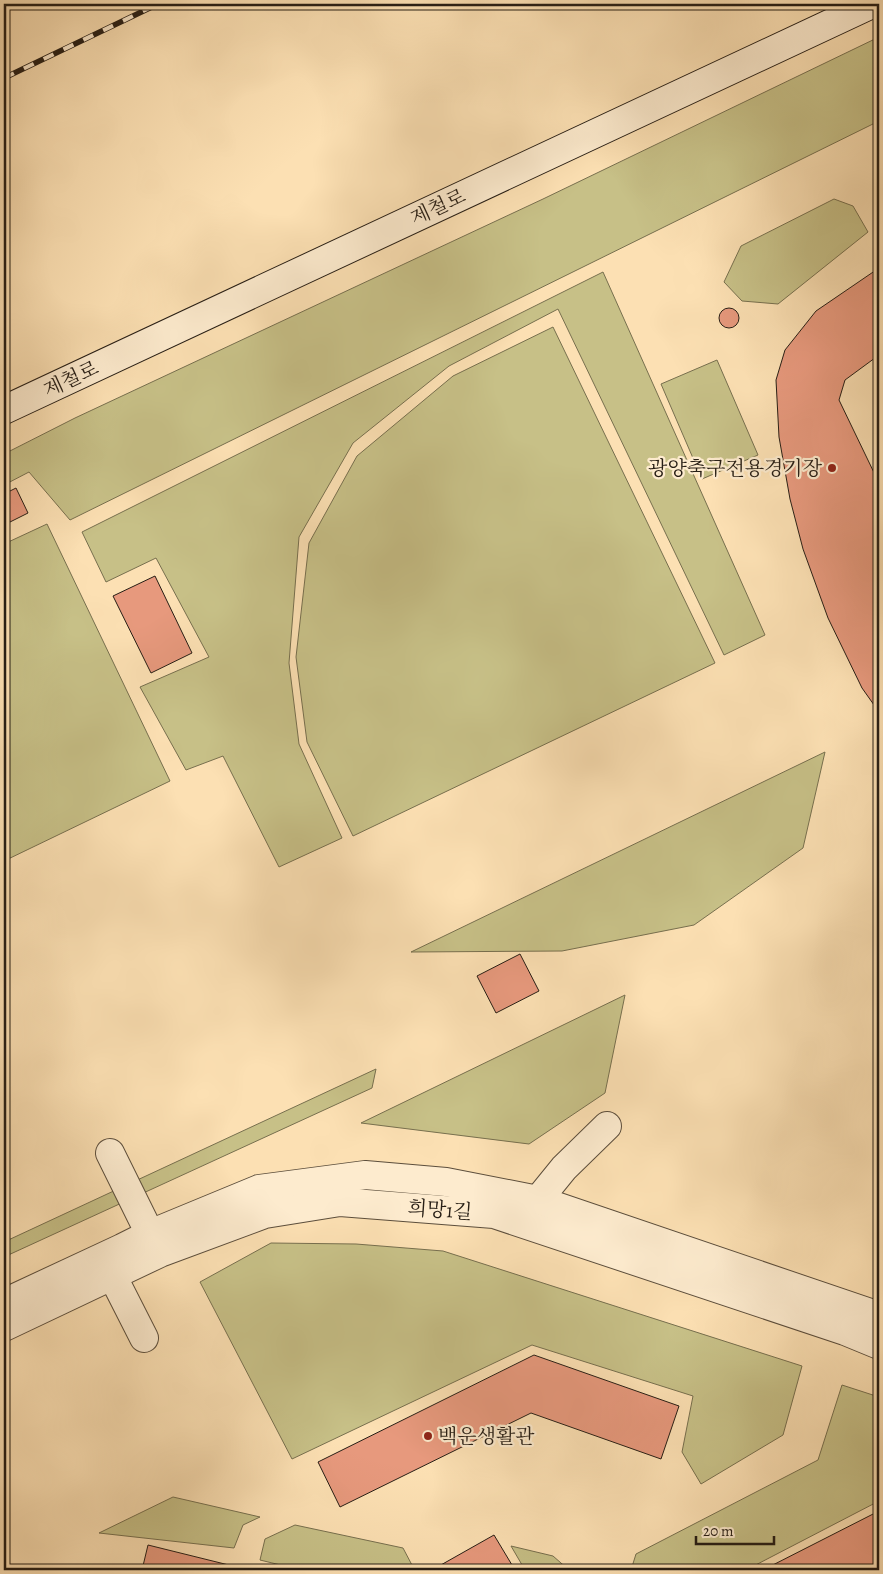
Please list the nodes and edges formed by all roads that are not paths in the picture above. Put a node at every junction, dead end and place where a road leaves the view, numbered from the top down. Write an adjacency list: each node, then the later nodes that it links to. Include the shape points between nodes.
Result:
1 (872, 4): 2 (street, 제철로)
2 (4, 410)
3 (607, 1126): 5 (street, via 564,1168)
4 (110, 1153): 6 (street)
5 (538, 1200): 6 (street, 희망1길, via 446,1182 364,1175 260,1189); 9 (street, 희망1길)
6 (150, 1234): 8 (street, 희망1길)
7 (112, 1275): 10 (street, 희망1길); 11 (street); 12 (street, 희망1길, via 160,1253 265,1214 293,1209 340,1202 494,1214 835,1327)
8 (4, 1303)
9 (879, 1316)
10 (4, 1327)
11 (144, 1338)
12 (879, 1345)

